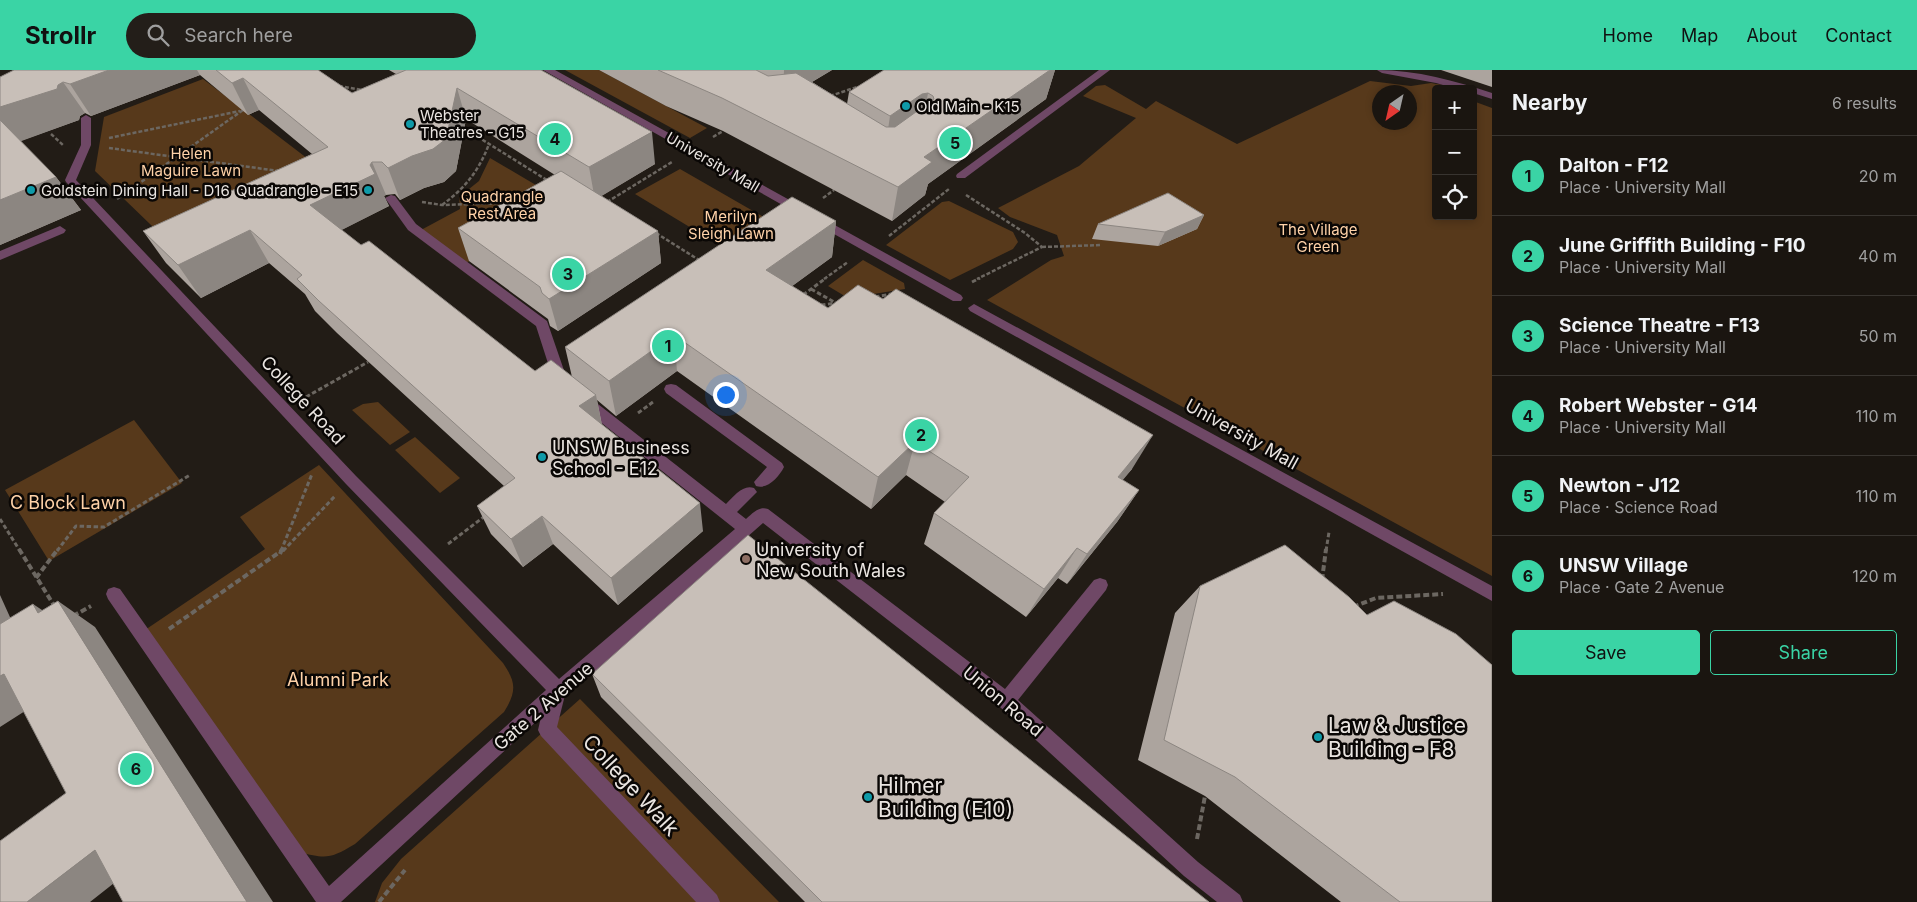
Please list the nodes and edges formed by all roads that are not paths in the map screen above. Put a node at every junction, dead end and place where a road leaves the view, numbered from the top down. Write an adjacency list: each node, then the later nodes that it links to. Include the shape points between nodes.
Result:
1 (548, 70): 12 (street, University Mall)
2 (1106, 70): 8 (street)
3 (1382, 70): 4 (street)
4 (1454, 85)
5 (1477, 91): 6 (street)
6 (1492, 96)
7 (86, 118): 21 (street, College Road, via 86,145 70,180 352,480)
8 (961, 176)
9 (391, 198): 15 (street, via 412,226 542,324 559,380)
10 (60, 230): 11 (street)
11 (0, 256)
12 (957, 298)
13 (974, 308): 20 (street, University Mall)
14 (671, 389): 15 (street, via 777,467)
15 (726, 513): 17 (street)
16 (763, 514): 17 (street, Gate 2 Avenue); 22 (street, Union Road)
17 (746, 528): 21 (street, Gate 2 Avenue)
18 (1100, 585): 22 (street)
19 (114, 594): 23 (street)
20 (1492, 594)
21 (558, 690): 23 (street, Gate 2 Avenue); 24 (street, College Walk, via 547,730)
22 (1006, 701): 25 (street, Union Road, via 1191,869)
23 (328, 902)
24 (710, 902)
25 (1233, 902)

